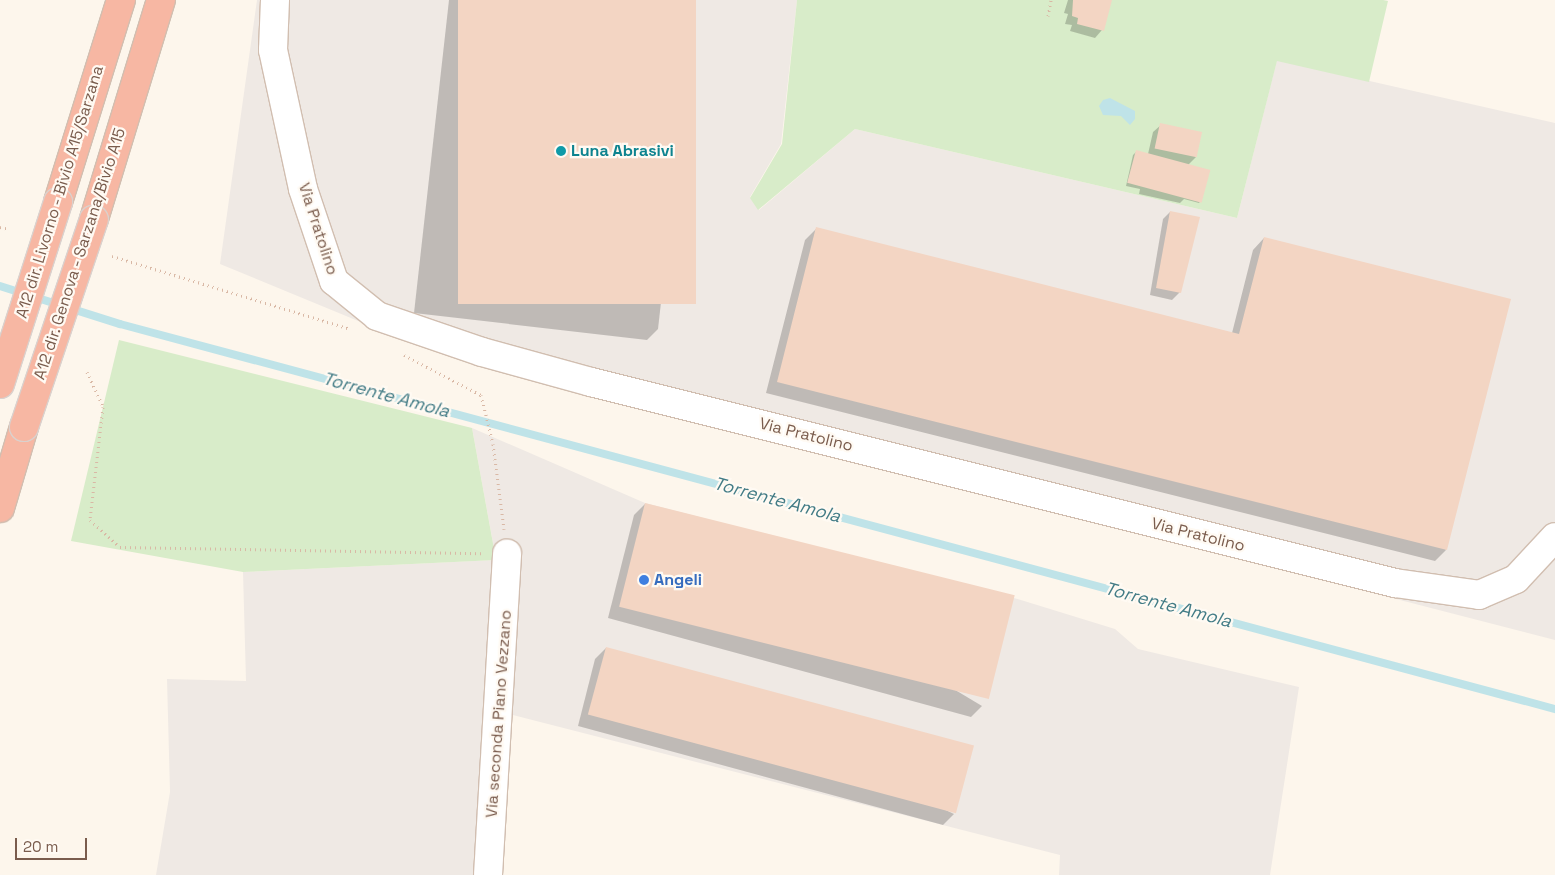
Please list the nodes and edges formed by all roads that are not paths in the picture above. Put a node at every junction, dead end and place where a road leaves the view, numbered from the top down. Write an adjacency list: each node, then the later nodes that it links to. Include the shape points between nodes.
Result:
1 (121, 0): 4 (highway, A12 dir. Livorno - Bivio A15/Sarzana, bridge)
2 (161, 0): 5 (highway, A12 dir. Genova - Sarzana/Bivio A15, bridge)
3 (275, 0): 6 (street, Via Pratolino, via 273,50 303,189 334,281 377,316 482,352 582,379 1395,583 1479,595 1516,579)
4 (0, 384)
5 (0, 508)
6 (1555, 537)
7 (507, 554): 8 (street, Via seconda Piano Vezzano)
8 (488, 875)

